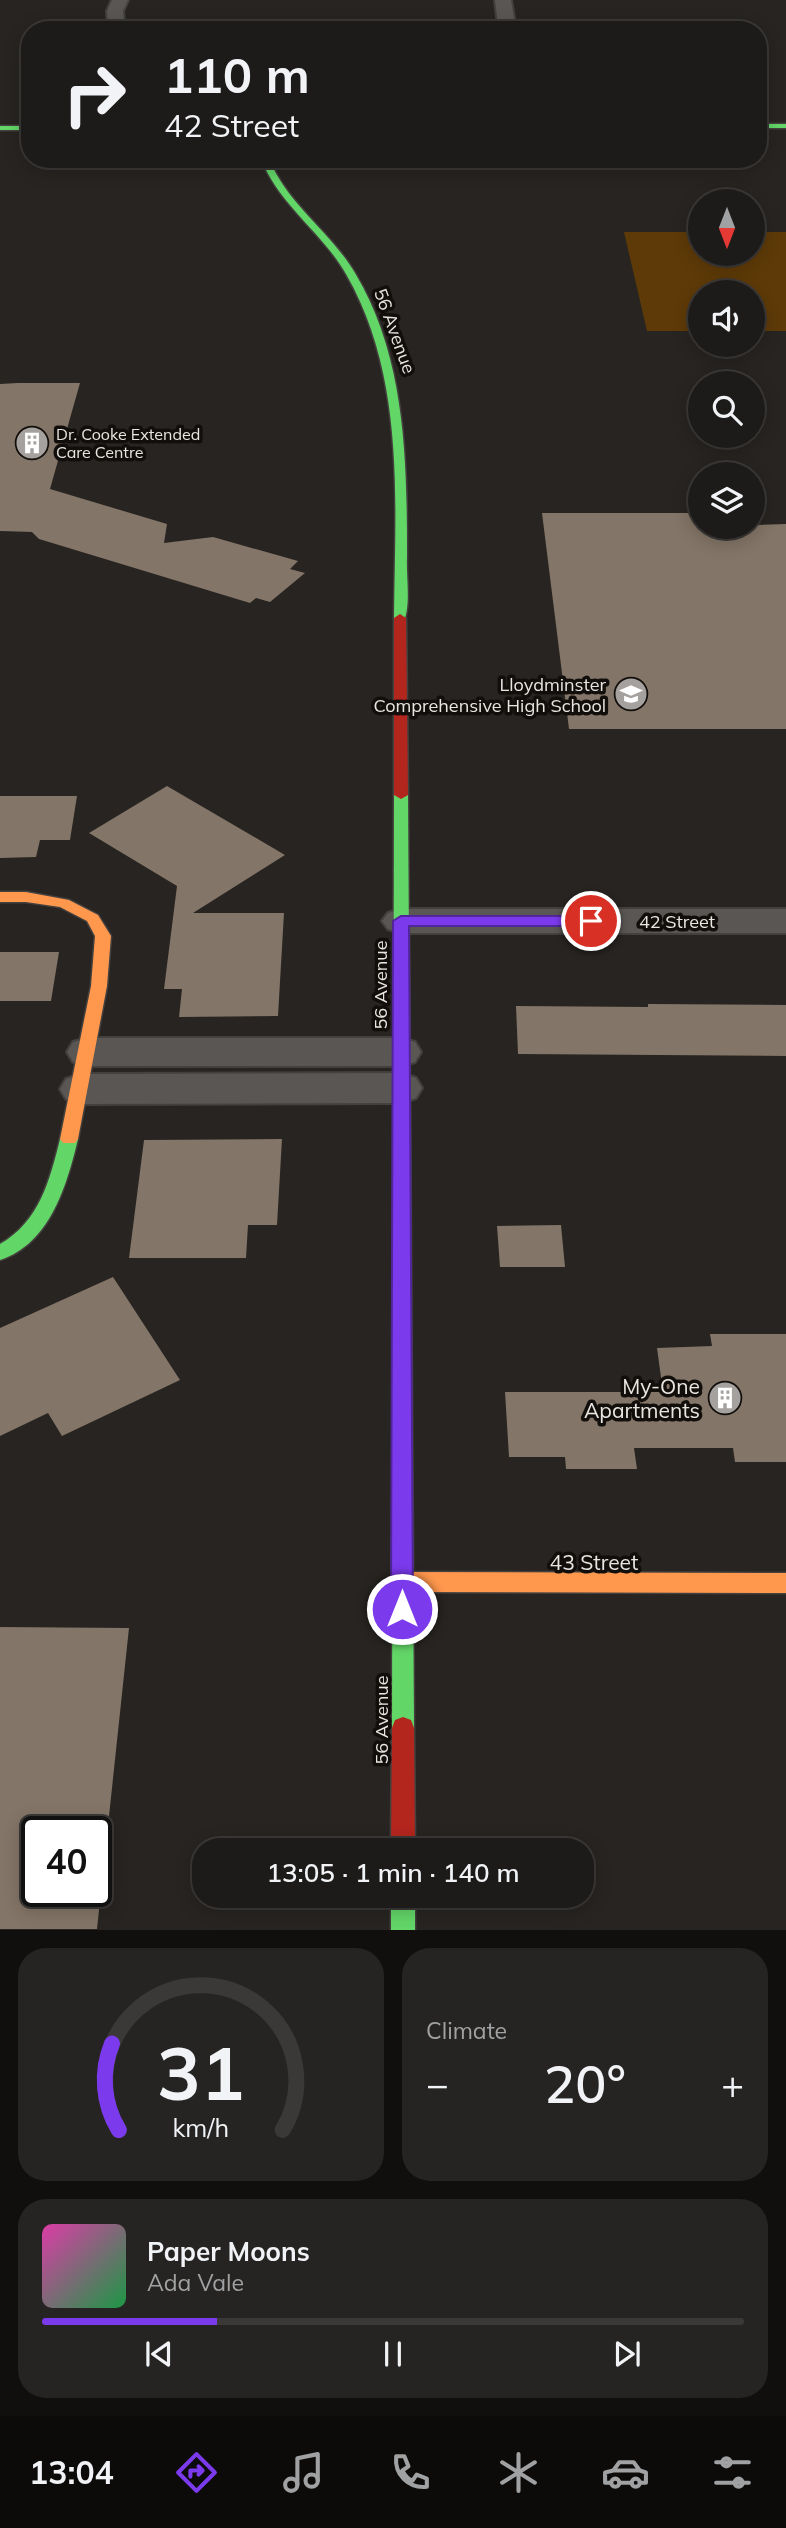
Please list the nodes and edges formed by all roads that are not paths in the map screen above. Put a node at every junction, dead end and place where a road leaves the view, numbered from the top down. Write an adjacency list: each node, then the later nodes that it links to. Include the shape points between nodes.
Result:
1 (120, 0): 3 (street)
2 (503, 0): 4 (street)
3 (115, 21)
4 (506, 21)
5 (767, 126): 6 (street)
6 (786, 126)
7 (0, 128): 8 (street)
8 (21, 128)
9 (269, 168): 11 (street, 56 Avenue, via 275,182 336,251 356,285 393,383 400,445)
10 (0, 897): 13 (street, via 64,903 93,918 103,936)
11 (401, 921): 12 (street, 42 Street); 14 (street, 56 Avenue)
12 (786, 921)
13 (84, 1070): 14 (street); 15 (street, via 56,1190 41,1219 17,1245)
14 (401, 1070): 16 (street, 56 Avenue)
15 (0, 1253)
16 (402, 1583): 17 (street, 43 Street); 18 (street, 56 Avenue)
17 (786, 1583)
18 (402, 1838)
19 (403, 1908): 20 (street)
20 (403, 1930)

